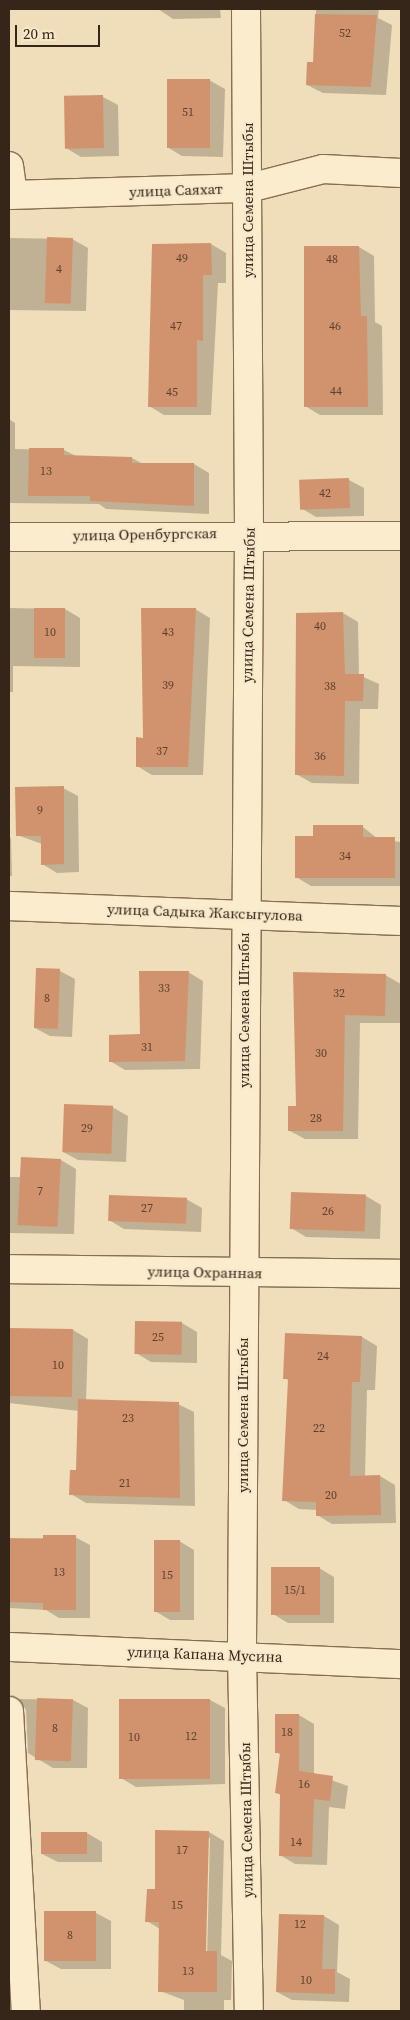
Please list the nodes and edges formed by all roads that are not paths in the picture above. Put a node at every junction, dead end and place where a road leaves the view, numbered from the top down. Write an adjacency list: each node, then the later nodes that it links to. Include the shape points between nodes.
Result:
1 (246, 9): 4 (street, улица Семена Штыбы)
2 (9, 166): 5 (street)
3 (401, 174): 4 (street, улица Саяхат, via 323,170)
4 (249, 188): 5 (street, улица Саяхат); 6 (street, улица Семена Штыбы)
5 (11, 195)
6 (249, 533): 7 (street, улица Оренбургская); 8 (street, улица Оренбургская); 10 (street, улица Семена Штыбы)
7 (401, 536)
8 (9, 537)
9 (9, 906): 10 (street, улица Садыка Жаксыгулова)
10 (245, 913): 11 (street, улица Садыка Жаксыгулова); 13 (street, улица Семена Штыбы)
11 (401, 921)
12 (9, 1269): 13 (street, улица Охранная)
13 (243, 1274): 14 (street, улица Охранная); 16 (street, улица Семена Штыбы)
14 (401, 1274)
15 (9, 1647): 16 (street, улица Капана Мусина)
16 (242, 1654): 17 (street, улица Капана Мусина); 20 (street, улица Семена Штыбы)
17 (401, 1664)
18 (9, 1711): 19 (street)
19 (26, 2011)
20 (249, 2011)

